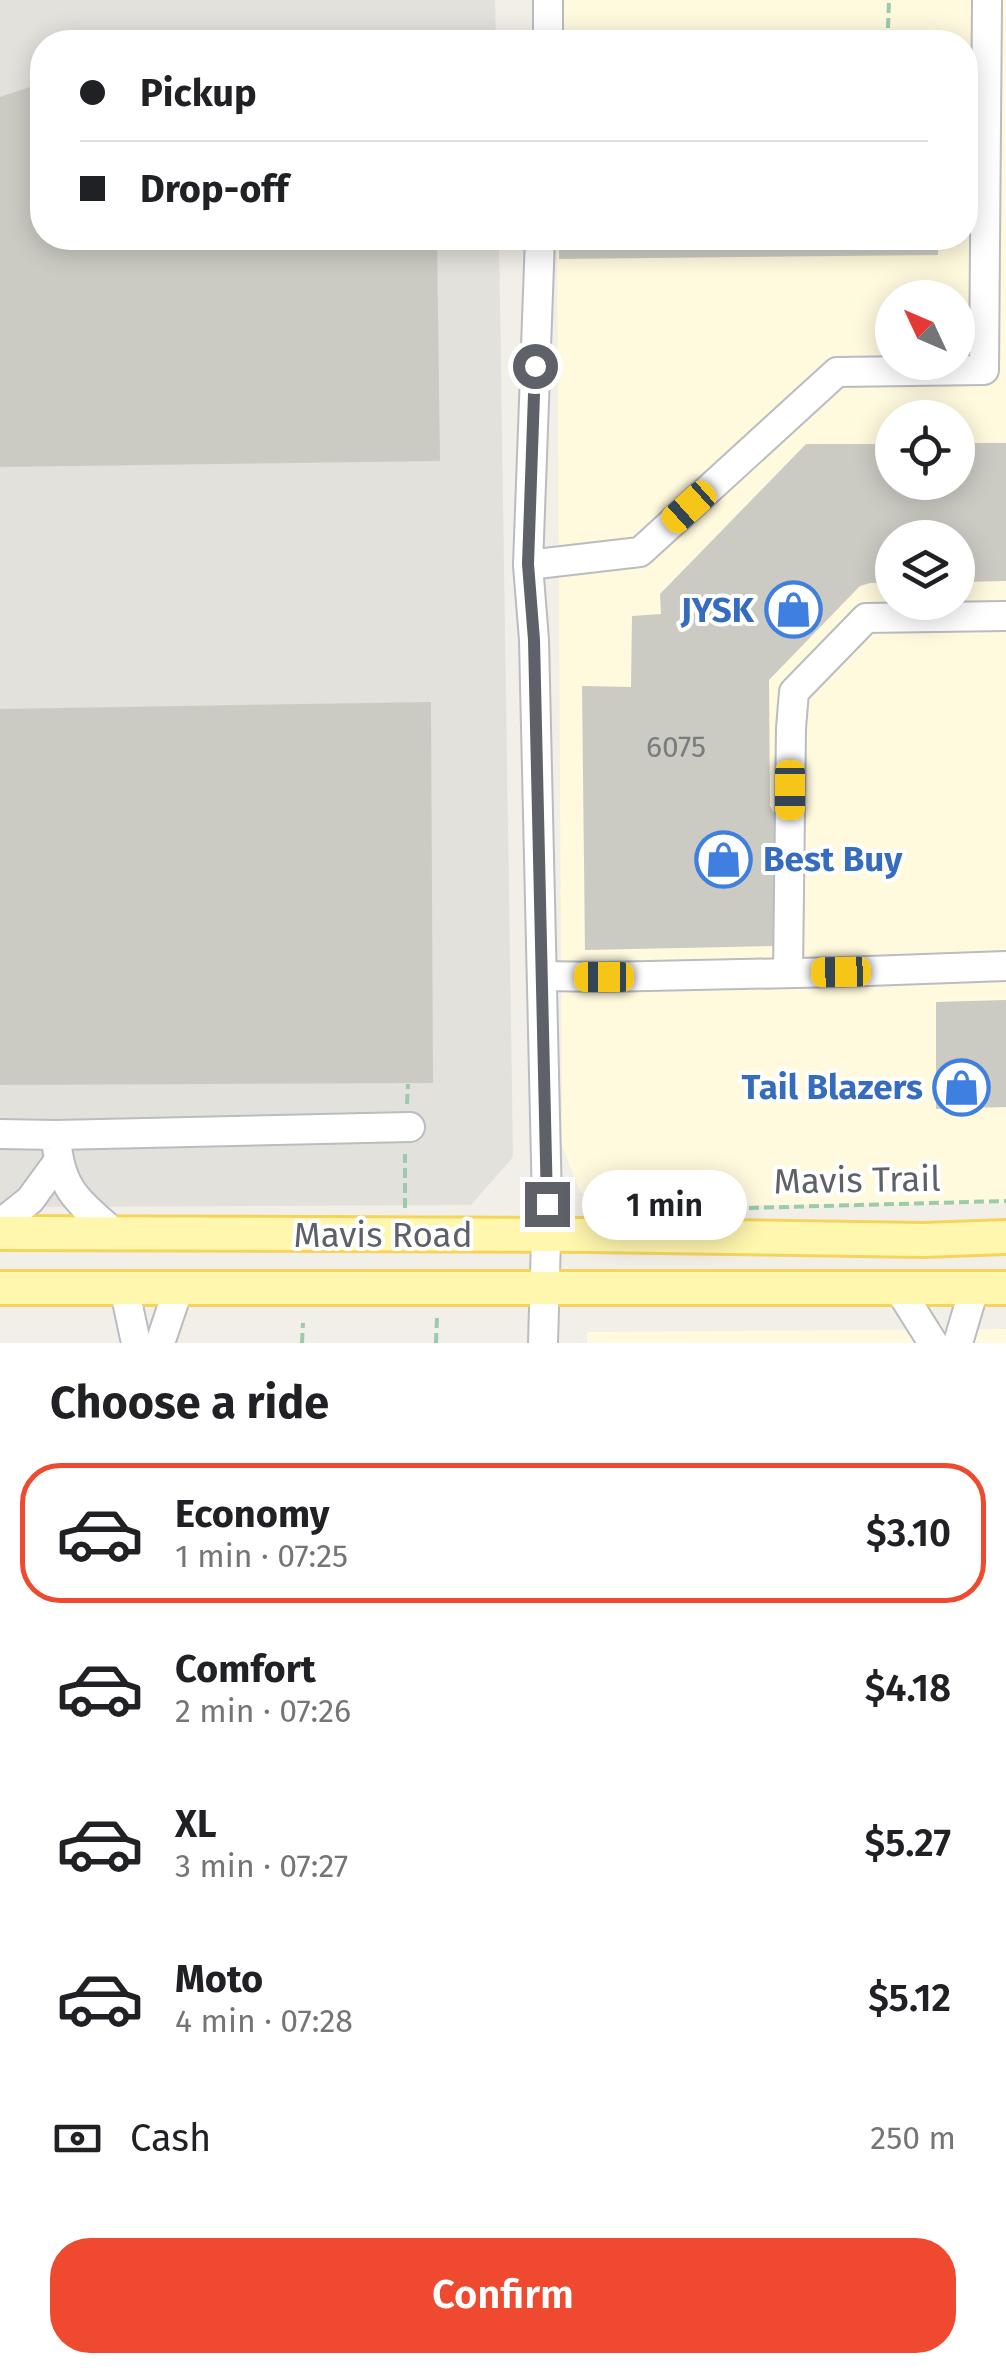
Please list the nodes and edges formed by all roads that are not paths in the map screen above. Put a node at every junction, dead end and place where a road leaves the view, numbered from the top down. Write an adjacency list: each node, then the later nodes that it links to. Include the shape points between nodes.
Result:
1 (548, 0): 3 (street)
2 (986, 0): 5 (street, via 984,370 837,372 640,552)
3 (548, 30)
4 (540, 250): 5 (street)
5 (528, 564): 9 (street)
6 (1006, 616): 8 (street, via 866,618 794,692)
7 (1006, 966): 8 (street)
8 (788, 973): 9 (street)
9 (542, 976): 17 (street)
10 (410, 1128): 12 (street)
11 (0, 1134): 12 (street)
12 (56, 1135): 13 (street)
13 (57, 1164): 14 (street, via 30,1200); 16 (street, via 75,1198)
14 (0, 1224)
15 (0, 1233): 16 (main road, Mavis Road)
16 (115, 1234): 17 (main road, Mavis Road)
17 (547, 1236): 18 (main road, Mavis Road); 20 (street)
18 (1006, 1238)
19 (179, 1287): 20 (main road, Mavis Road); 22 (main road, Mavis Road); 26 (street)
20 (546, 1287): 23 (main road, Mavis Road); 27 (street)
21 (0, 1288): 22 (main road, Mavis Road)
22 (124, 1288): 25 (street)
23 (899, 1289): 24 (main road, Mavis Road); 28 (street)
24 (990, 1289): 29 (street)
25 (136, 1343)
26 (160, 1343)
27 (544, 1343)
28 (933, 1343)
29 (958, 1343)

